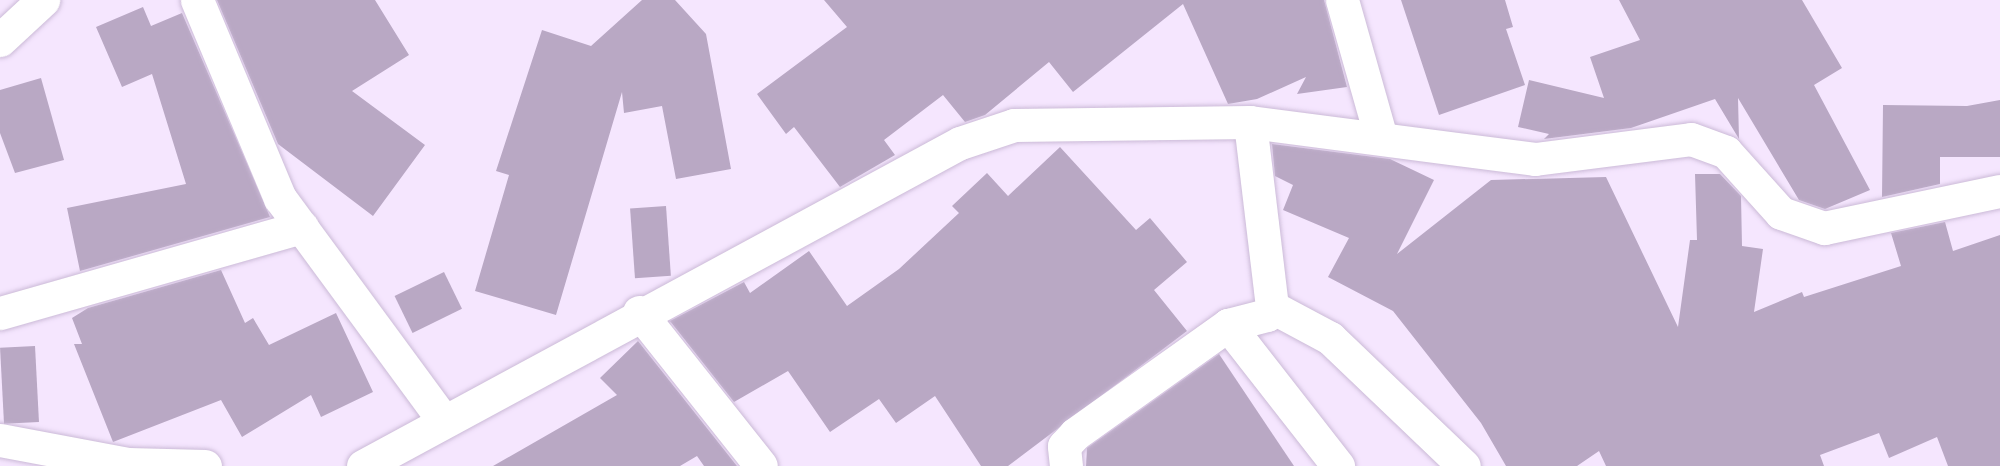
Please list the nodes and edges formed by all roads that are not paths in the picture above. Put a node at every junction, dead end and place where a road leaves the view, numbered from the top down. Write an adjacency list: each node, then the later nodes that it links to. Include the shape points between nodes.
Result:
1 (43, 0): 4 (street)
2 (198, 0): 8 (street, via 266,172)
3 (1342, 0): 6 (street)
4 (0, 40)
5 (1250, 122): 6 (street); 9 (street); 10 (street, via 1014,125 960,143)
6 (1381, 138): 7 (street, via 1535,159 1674,139 1708,142 1748,171 1781,213 1824,228)
7 (2000, 191)
8 (302, 228): 11 (street); 13 (street)
9 (1272, 307): 12 (street, via 1267,315); 20 (street, via 1330,338)
10 (639, 312): 13 (street); 17 (street)
11 (0, 313)
12 (1228, 325): 18 (street, via 1068,440); 19 (street)
13 (444, 422): 16 (street)
14 (0, 440): 15 (street, via 128,465)
15 (205, 466)
16 (363, 466)
17 (761, 466)
18 (1066, 466)
19 (1338, 466)
20 (1464, 466)

